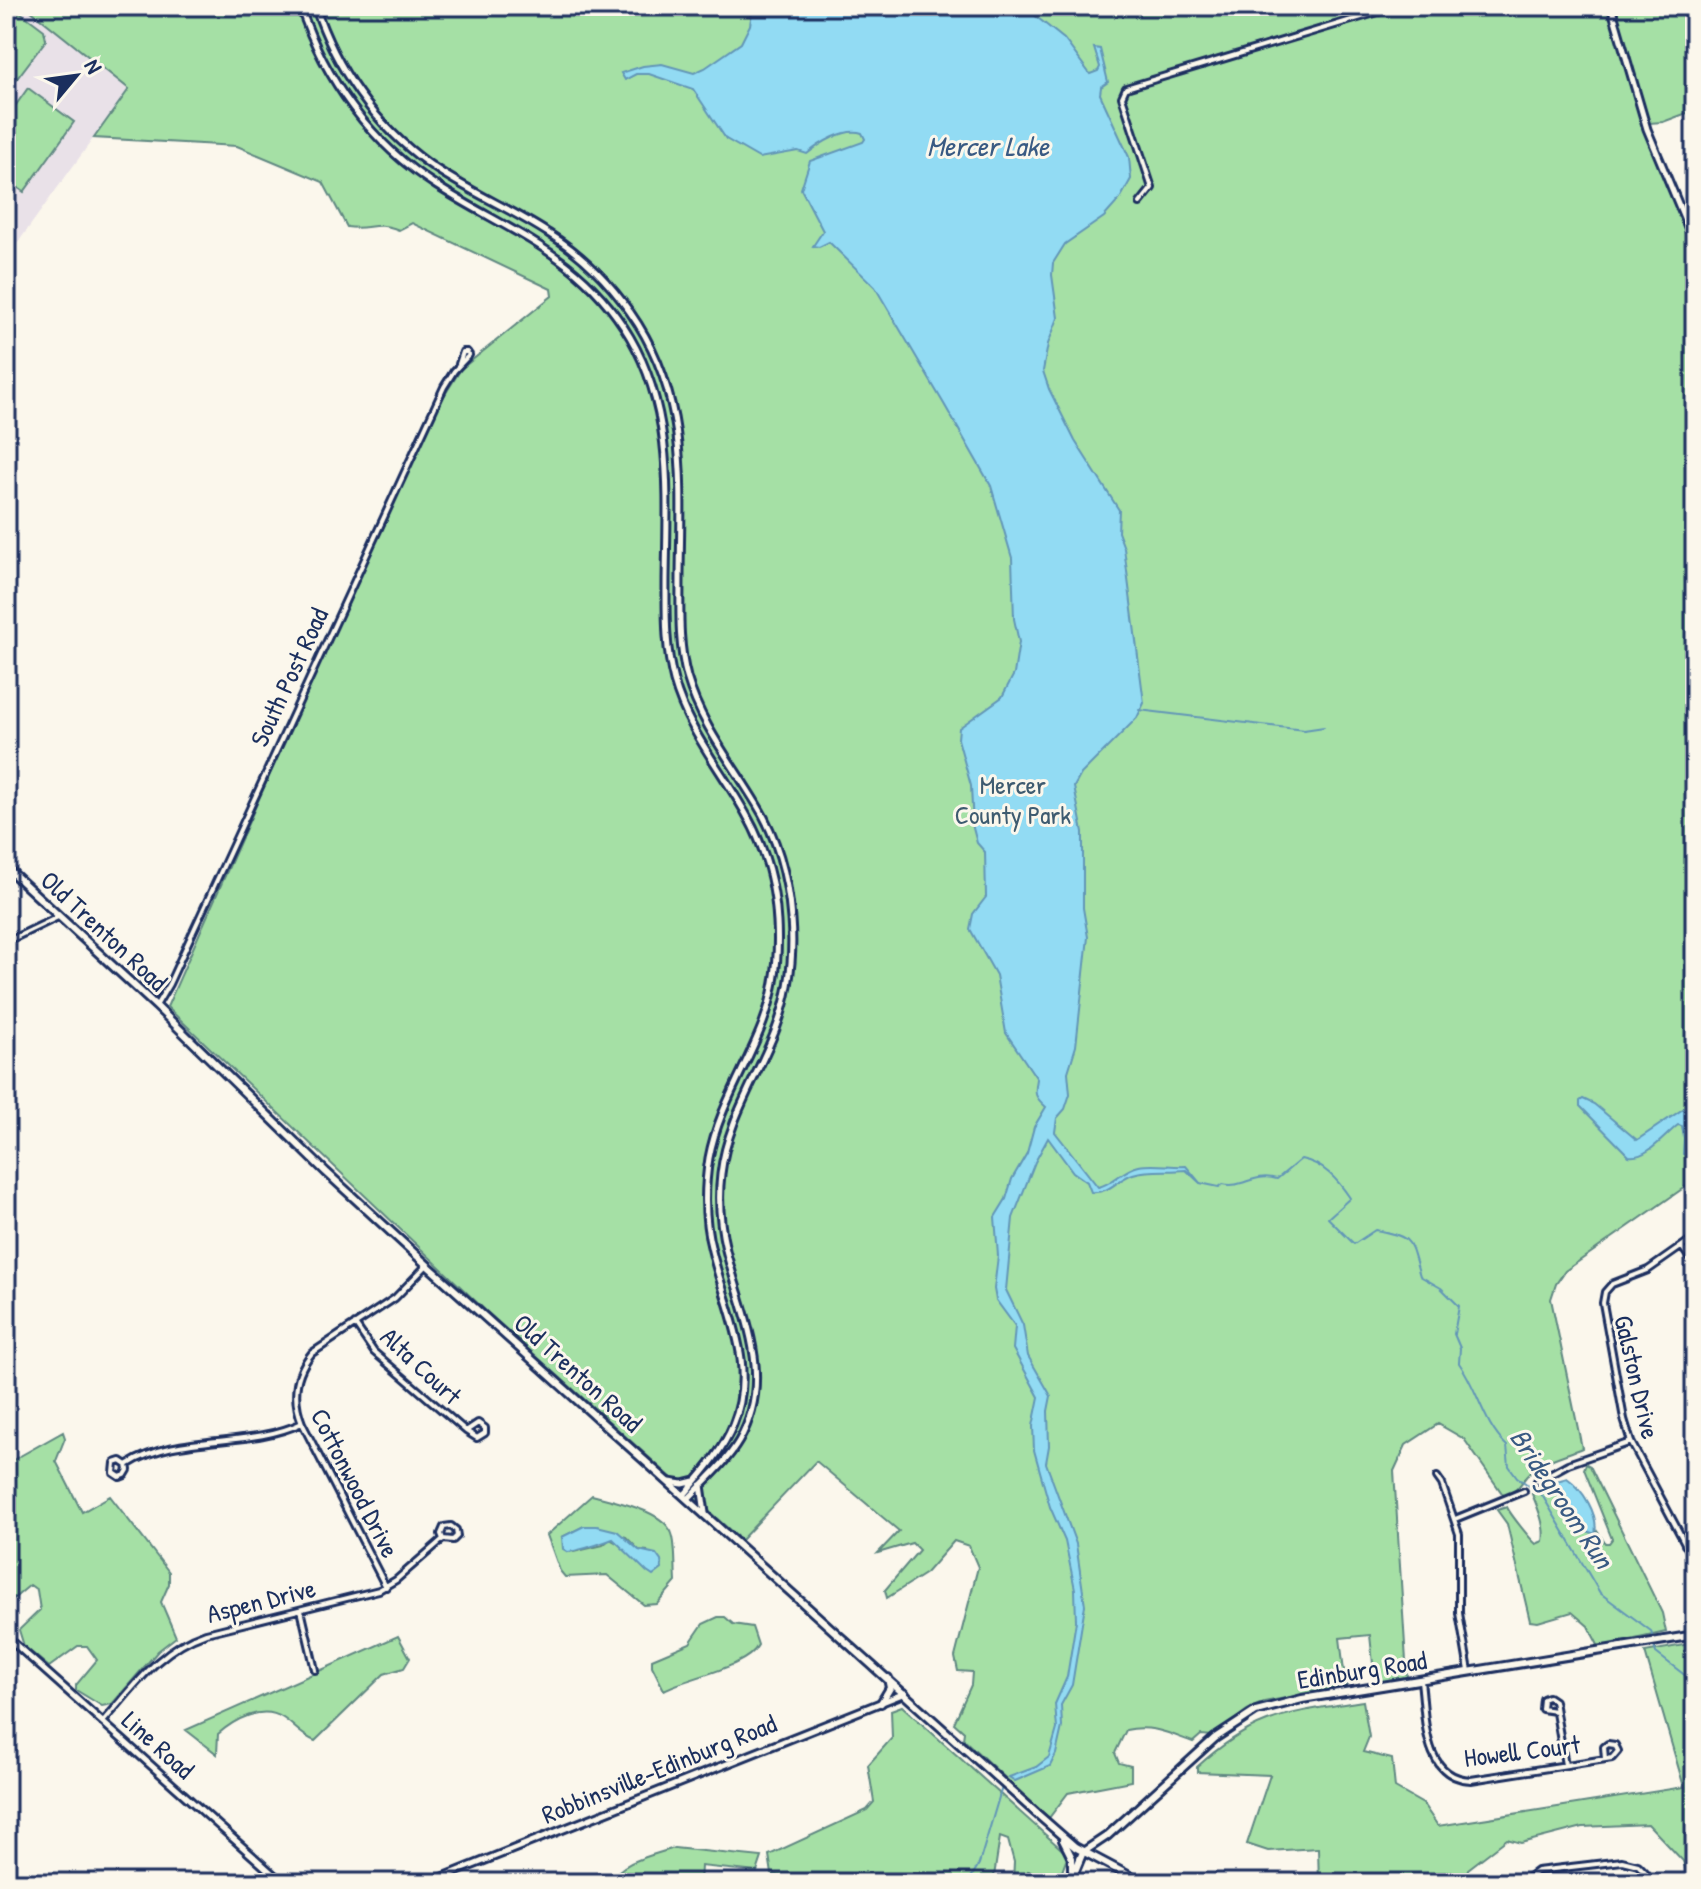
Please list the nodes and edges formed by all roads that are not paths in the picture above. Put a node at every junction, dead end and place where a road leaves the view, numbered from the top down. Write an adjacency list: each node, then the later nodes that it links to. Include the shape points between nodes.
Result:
1 (300, 6): 8 (street, via 335,82 383,144 436,185 554,254 598,293 629,337 650,380 664,432)
2 (315, 6): 9 (street, via 344,70 386,126 430,165 567,246 608,284 641,330 663,375 678,434)
3 (1398, 6): 5 (street, via 1126,88 1122,97 1152,188)
4 (1611, 6): 6 (street, via 1647,129)
5 (1140, 203)
6 (1695, 244)
7 (459, 365): 15 (street, South Post Road, via 444,387)
8 (666, 586): 9 (street); 11 (street, via 667,644 676,686 691,726)
9 (680, 586): 10 (street, via 681,643 691,690)
10 (737, 773): 11 (street); 21 (street, via 772,836 792,924 780,1018 734,1119 721,1178 723,1236)
11 (725, 781): 22 (street, via 762,848 778,930 765,1019 722,1114 707,1177 710,1241)
12 (6, 867): 13 (main road, Old Trenton Road)
13 (59, 916): 14 (street); 15 (main road, Old Trenton Road)
14 (6, 942)
15 (156, 1006): 18 (main road, Old Trenton Road)
16 (1695, 1237): 17 (street, Galston Drive)
17 (1682, 1247): 19 (street); 25 (street, Galston Drive, via 1648,1270 1612,1284 1603,1298)
18 (427, 1265): 20 (street, Cottonwood Drive, via 395,1298); 29 (main road, Old Trenton Road)
19 (1695, 1265)
20 (355, 1324): 23 (street, Cottonwood Drive, via 318,1347 303,1367 296,1390); 24 (street, Alta Court, via 374,1352)
21 (748, 1324): 22 (street); 30 (street, via 757,1367 751,1415 734,1448)
22 (735, 1329): 30 (street, via 743,1367 737,1414)
23 (302, 1423): 26 (street, via 277,1434 156,1450); 39 (street, Cottonwood Drive)
24 (466, 1431): 24 (street, Alta Court, via 481,1438 485,1428 475,1423)
25 (1631, 1442): 28 (street); 37 (street, Galston Drive)
26 (127, 1465)
27 (1437, 1477): 34 (street)
28 (1537, 1481)
29 (669, 1482): 30 (street); 32 (main road, Old Trenton Road)
30 (699, 1483): 32 (street); 33 (street)
31 (1524, 1491): 34 (street)
32 (686, 1497): 33 (main road, Old Trenton Road)
33 (705, 1514): 45 (main road, Old Trenton Road)
34 (1455, 1519): 44 (street, via 1459,1613)
35 (443, 1539): 39 (street, Aspen Drive)
36 (1695, 1539): 37 (street)
37 (1685, 1545): 38 (street, Galston Drive)
38 (1695, 1562)
39 (386, 1587): 40 (street, Aspen Drive)
40 (301, 1610): 43 (street); 50 (street, Aspen Drive, via 179,1643)
41 (1695, 1635): 44 (main road, Edinburg Road)
42 (6, 1636): 50 (street, Line Road)
43 (315, 1670)
44 (1469, 1673): 46 (main road, Edinburg Road)
45 (888, 1678): 47 (main road, Old Trenton Road); 48 (main road, via 890,1688)
46 (1421, 1681): 52 (street, Howell Court, via 1431,1751 1446,1773 1471,1780); 54 (main road, Edinburg Road, via 1256,1711 1204,1747)
47 (905, 1693): 48 (street, Robbinsville-Edinburg Road); 53 (main road, Old Trenton Road)
48 (881, 1703): 57 (street, Robbinsville-Edinburg Road)
49 (1555, 1711): 52 (street)
50 (103, 1722): 56 (street, Line Road)
51 (1605, 1759): 52 (street, Howell Court)
52 (1565, 1765)
53 (1059, 1833): 54 (main road, Old Trenton Road); 55 (main road, via 1072,1858)
54 (1083, 1852): 55 (main road); 58 (main road, Old Trenton Road)
55 (1071, 1881)
56 (283, 1883)
57 (428, 1883)
58 (1143, 1883)
59 (1521, 1883): 60 (street, via 1537,1871 1622,1861 1642,1868)
60 (1650, 1883)

